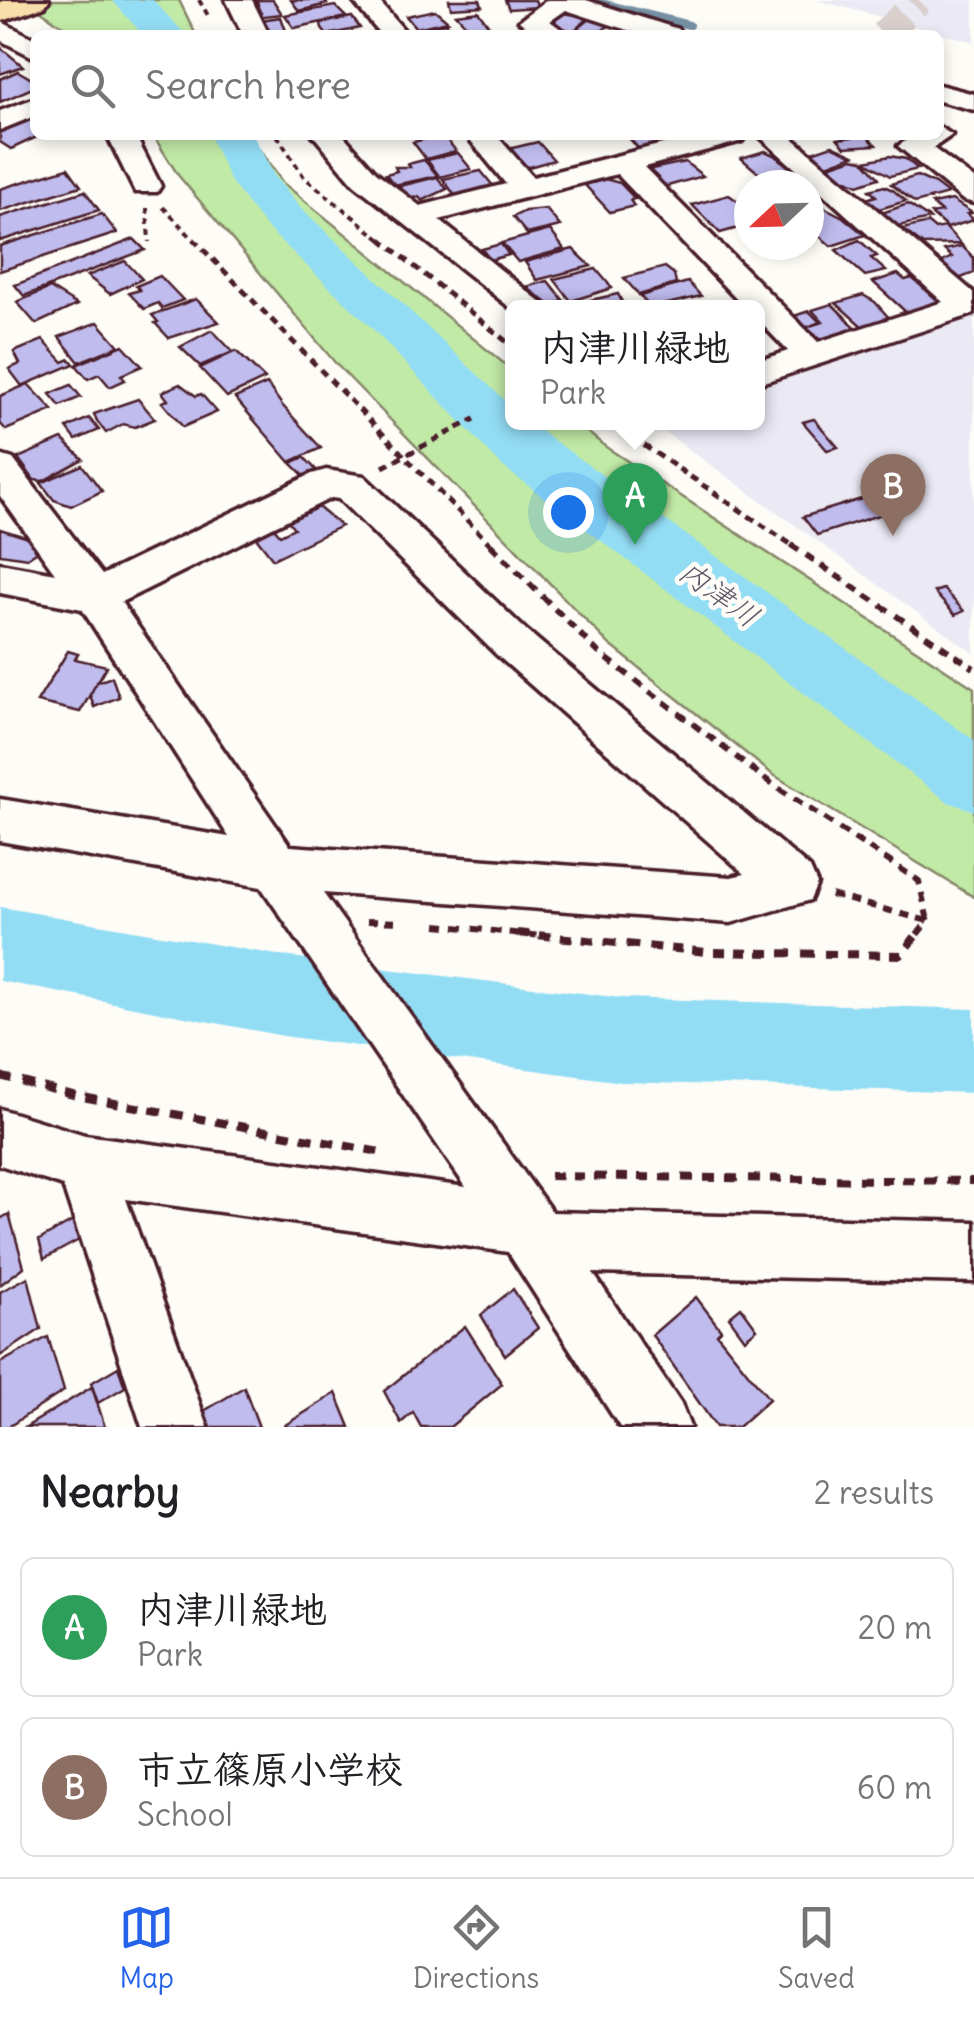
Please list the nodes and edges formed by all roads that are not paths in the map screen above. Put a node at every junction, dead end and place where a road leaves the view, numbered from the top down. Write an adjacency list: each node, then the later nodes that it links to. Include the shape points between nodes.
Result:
1 (34, 0): 5 (main road)
2 (239, 0): 6 (street)
3 (364, 0): 7 (street)
4 (562, 0): 8 (street, via 532,21); 9 (street)
5 (1, 26): 10 (street)
6 (254, 30)
7 (390, 30)
8 (547, 30)
9 (663, 30)
10 (30, 46)
11 (944, 94): 12 (street)
12 (974, 102)
13 (944, 103): 15 (street)
14 (30, 108): 17 (street)
15 (974, 110)
16 (974, 119): 18 (street)
17 (0, 121)
18 (944, 132)
19 (123, 140): 26 (street)
20 (332, 140): 29 (street, via 364,178)
21 (484, 140): 27 (street)
22 (703, 140): 25 (street)
23 (778, 140): 32 (street)
24 (927, 140): 28 (street, via 914,146)
25 (625, 165): 27 (street); 31 (street)
26 (146, 186)
27 (526, 188): 29 (street)
28 (974, 194)
29 (414, 217): 30 (street)
30 (522, 300)
31 (757, 300)
32 (971, 304): 34 (street)
33 (765, 308): 34 (street)
34 (811, 355): 35 (street)
35 (765, 371)
36 (0, 468): 38 (street)
37 (0, 578): 38 (street)
38 (95, 596): 40 (street); 40 (street, via 326,484 350,486 512,644 792,884 731,900)
39 (0, 820): 40 (street)
40 (276, 867): 43 (street)
41 (0, 1137): 42 (street)
42 (84, 1164): 43 (street); 45 (street)
43 (528, 1233): 44 (street); 46 (street)
44 (974, 1252)
45 (175, 1427)
46 (658, 1427)

